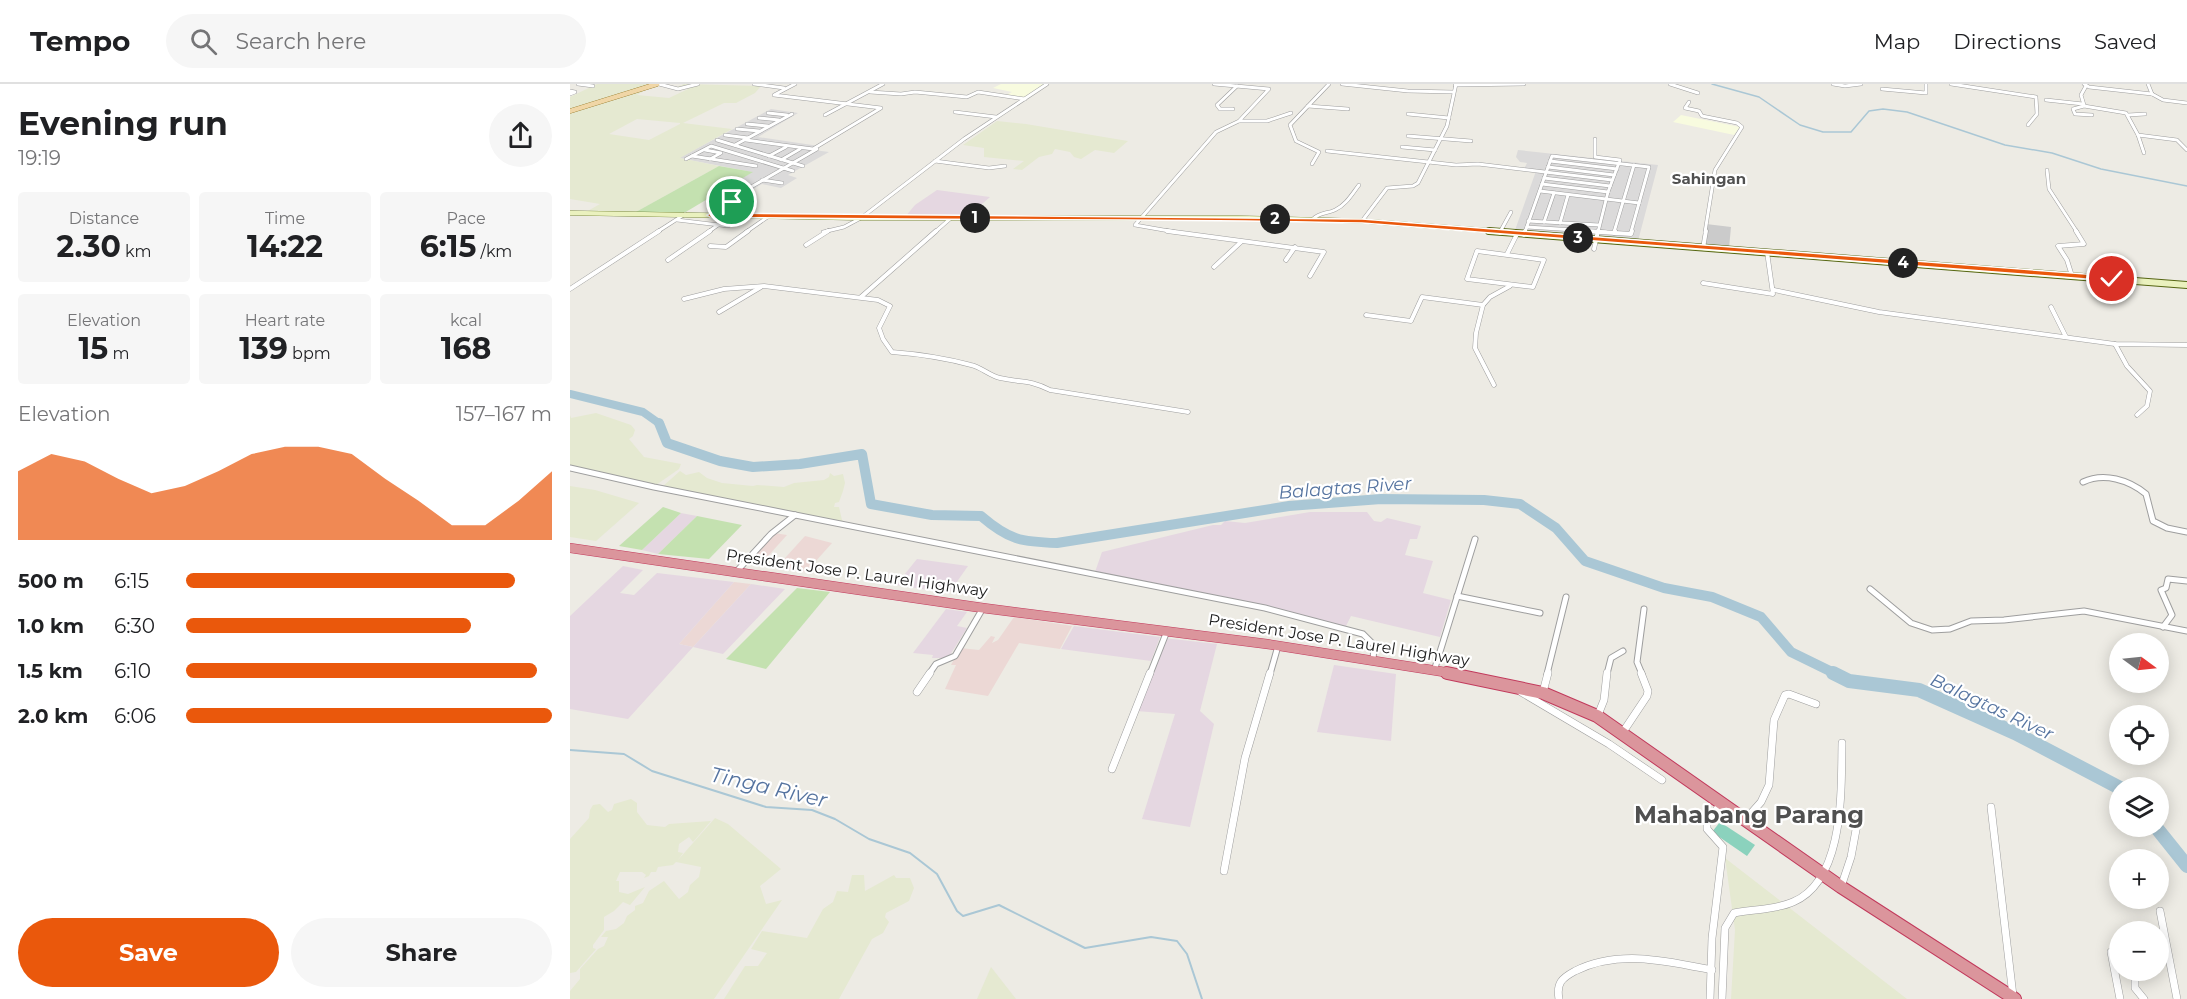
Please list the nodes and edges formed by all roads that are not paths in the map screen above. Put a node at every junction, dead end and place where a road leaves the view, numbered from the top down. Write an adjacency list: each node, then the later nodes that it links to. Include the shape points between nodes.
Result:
1 (578, 84): 21 (street)
2 (658, 84): 3 (street, via 684,89); 37 (main road)
3 (698, 84)
4 (754, 84): 22 (street)
5 (795, 84): 22 (street)
6 (882, 84): 24 (street)
7 (1047, 84): 28 (street)
8 (1214, 84): 19 (street)
9 (1329, 84): 34 (street)
10 (1342, 84): 25 (street)
11 (1455, 84): 12 (street); 25 (street)
12 (1524, 84)
13 (1671, 84): 26 (street)
14 (1833, 84): 15 (street)
15 (1861, 84)
16 (1926, 84): 23 (street, via 1927,93)
17 (1951, 84): 52 (street, via 2036,97 2037,114)
18 (2148, 84): 27 (street)
19 (1234, 85): 35 (street, via 1216,106); 50 (street, via 1269,89)
20 (2085, 85): 27 (street); 33 (street, via 2081,95)
21 (593, 86)
22 (786, 88): 31 (street, via 774,95)
23 (1882, 89)
24 (870, 92): 28 (street, via 967,97 978,92); 31 (street)
25 (1453, 92): 48 (street)
26 (1698, 93)
27 (2152, 94): 32 (street, via 2163,100)
28 (1024, 99): 46 (street)
29 (2046, 100): 33 (street)
30 (1689, 102): 150 (street, via 1685,108 1742,127 1716,170)
31 (849, 103): 44 (street); 69 (street, via 881,108)
32 (2187, 103)
33 (2084, 105): 42 (street, via 2073,108 2074,114); 45 (street)
34 (1308, 106): 36 (street); 92 (street, via 1290,125 1296,141 1319,152)
35 (1233, 109)
36 (1348, 109)
37 (570, 111)
38 (768, 112): 49 (street, via 790,115)
39 (955, 112): 46 (street)
40 (1291, 113): 50 (street, via 1267,121)
41 (1408, 114): 48 (street)
42 (2092, 114)
43 (2145, 114): 45 (street)
44 (825, 115)
45 (2128, 115): 57 (street)
46 (996, 117): 85 (street)
47 (759, 118): 49 (street)
48 (1449, 118): 59 (street)
49 (781, 120): 53 (street)
50 (1239, 121): 129 (street, via 1216,132)
51 (747, 123): 53 (street)
52 (2028, 125)
53 (770, 126): 55 (street)
54 (737, 129): 55 (street)
55 (761, 132): 60 (street)
56 (726, 135): 60 (street)
57 (2138, 135): 72 (street, via 2177,140); 75 (street)
58 (1408, 136): 59 (street)
59 (1441, 138): 63 (street); 71 (street)
60 (748, 139): 64 (street); 65 (street)
61 (717, 140): 64 (street)
62 (1595, 140): 93 (street, via 1594,157 1620,160)
63 (1471, 141)
64 (735, 145): 74 (street)
65 (776, 145): 66 (street); 74 (street)
66 (787, 147): 68 (street); 79 (street)
67 (1401, 147): 71 (street)
68 (802, 148): 69 (street); 83 (street)
69 (813, 149): 77 (street, via 817,150)
70 (703, 150): 76 (street, via 711,146); 78 (street); 82 (street, via 721,153)
71 (1435, 150): 87 (street)
72 (2187, 150)
73 (1327, 151): 87 (street)
74 (761, 153): 79 (street)
75 (2144, 153)
76 (737, 154): 86 (street); 88 (street)
77 (809, 154): 80 (street); 84 (street)
78 (692, 156): 81 (street); 82 (street)
79 (769, 156): 83 (street)
80 (820, 156)
81 (686, 159)
82 (710, 159): 86 (street)
83 (781, 160): 91 (street)
84 (799, 160): 89 (street); 91 (street)
85 (934, 160): 97 (street, via 989,168); 127 (street)
86 (724, 161): 95 (street)
87 (1429, 161): 104 (street); 133 (street, via 1416,185 1387,188)
88 (763, 162): 95 (street); 99 (street)
89 (810, 162)
90 (1550, 162): 93 (street, via 1552,156); 98 (street); 101 (street)
91 (793, 163): 96 (street); 99 (street)
92 (1312, 164)
93 (1619, 164): 94 (street); 101 (street)
94 (1634, 165): 120 (street); 121 (street, via 1649,167)
95 (756, 166): 100 (street)
96 (803, 166)
97 (1005, 166)
98 (1548, 167): 104 (street); 105 (street)
99 (783, 168): 103 (street); 107 (street)
100 (751, 169)
101 (1617, 169): 105 (street)
102 (2047, 170): 159 (street, via 2049,189 2084,244 2058,246)
103 (793, 171)
104 (1546, 173): 106 (street); 108 (street)
105 (1614, 175): 108 (street)
106 (1544, 178): 110 (street); 113 (street)
107 (762, 180): 109 (street); 114 (street)
108 (1612, 180): 113 (street)
109 (782, 183)
110 (1542, 184): 115 (street); 116 (street)
111 (1359, 185): 130 (street, via 1333,214 1319,213)
112 (734, 186): 114 (street)
113 (1610, 186): 116 (street)
114 (748, 189): 125 (street)
115 (1540, 191): 117 (street); 132 (street)
116 (1608, 192): 119 (street)
117 (1554, 193): 118 (street); 134 (street)
118 (1568, 195): 119 (street); 135 (street)
119 (1607, 199): 120 (street); 137 (street)
120 (1624, 201): 121 (street); 142 (street)
121 (1639, 203): 142 (street, via 1631,234)
122 (1511, 212): 141 (street)
123 (570, 213): 124 (main road)
124 (685, 214): 125 (main road); 131 (street)
125 (710, 215): 126 (main road)
126 (769, 216): 127 (main road); 148 (street, via 726,247)
127 (861, 218): 128 (main road); 147 (street, via 823,232)
128 (951, 218): 129 (main road); 168 (street)
129 (1139, 218): 130 (main road); 146 (street, via 1137,226)
130 (1313, 219): 133 (main road)
131 (677, 220): 136 (street); 166 (street)
132 (1528, 220): 134 (street); 139 (street)
133 (1362, 221): 141 (main road)
134 (1544, 222): 135 (street)
135 (1560, 223): 137 (street)
136 (718, 225): 138 (street); 154 (street)
137 (1599, 225): 140 (street)
138 (728, 226)
139 (1527, 227): 140 (street); 144 (street)
140 (1597, 232): 142 (street); 145 (street)
141 (1500, 233): 143 (main road)
142 (1614, 233)
143 (1517, 234): 144 (main road); 153 (street)
144 (1524, 235): 145 (main road)
145 (1595, 240): 150 (main road); 151 (street)
146 (1241, 242): 149 (street); 156 (street)
147 (806, 244)
148 (710, 246)
149 (1296, 247): 155 (street); 158 (street, via 1324,252)
150 (1703, 248): 152 (main road)
151 (1594, 249)
152 (1767, 252): 159 (main road); 167 (street)
153 (1507, 254): 164 (street, via 1544,260 1533,287); 164 (street, via 1477,251 1467,279)
154 (668, 260)
155 (1286, 260)
156 (1214, 267)
157 (2111, 267): 160 (street)
158 (1310, 276)
159 (2072, 276): 160 (main road)
160 (2112, 279): 163 (main road)
161 (1703, 283): 167 (street, via 1773,294)
162 (764, 285): 165 (street); 168 (street); 170 (street)
163 (2187, 285)
164 (1510, 286): 171 (street)
165 (737, 288): 169 (street); 170 (street, via 733,292)
166 (570, 289)
167 (1774, 290): 175 (street, via 1879,312)
168 (861, 297): 179 (street, via 890,306 880,333 892,352 973,365 999,378 1032,381 1050,390)
169 (684, 299)
170 (735, 301): 173 (street)
171 (1483, 305): 174 (street, via 1422,297 1412,321); 178 (street, via 1475,333 1476,350)
172 (2051, 307): 175 (street)
173 (719, 312)
174 (1366, 315)
175 (2066, 337): 176 (street)
176 (2115, 344): 177 (street); 180 (street, via 2127,366 2150,391 2147,406)
177 (2187, 345)
178 (1494, 385)
179 (1188, 412)
180 (2137, 415)
181 (570, 468): 183 (street)
182 (2083, 482): 184 (street, via 2093,477 2134,485 2146,494 2152,521)
183 (795, 515): 187 (street); 200 (street, via 1265,608 1363,634 1375,646)
184 (2187, 532)
185 (1475, 539): 190 (street)
186 (570, 548): 187 (highway, President Jose P. Laurel Highway)
187 (735, 572): 192 (highway, President Jose P. Laurel Highway)
188 (2187, 581): 195 (street, via 2168,579 2166,588 2161,590 2172,615)
189 (1870, 589): 195 (street, via 1911,623 1932,630 1950,629 1971,621 2084,611)
190 (1457, 596): 194 (street); 201 (street)
191 (1566, 597): 204 (street)
192 (983, 608): 196 (highway, President Jose P. Laurel Highway); 203 (street, via 955,656 936,664)
193 (1644, 609): 207 (street, via 1637,662 1648,691)
194 (1540, 613)
195 (2163, 627): 197 (street)
196 (1167, 631): 198 (highway, President Jose P. Laurel Highway); 209 (street)
197 (2187, 631)
198 (1278, 646): 200 (highway, President Jose P. Laurel Highway); 215 (street, via 1245,758)
199 (1623, 651): 206 (street, via 1610,660 1606,697)
200 (1373, 662): 201 (highway, President Jose P. Laurel Highway)
201 (1434, 671): 202 (highway, President Jose P. Laurel Highway)
202 (1507, 683): 204 (highway, President Jose P. Laurel Highway); 210 (street)
203 (917, 692)
204 (1543, 693): 206 (highway, President Jose P. Laurel Highway)
205 (1816, 704): 214 (street, via 1785,695 1774,720 1769,785 1761,802)
206 (1597, 716): 207 (highway, President Jose P. Laurel Highway)
207 (1622, 734): 211 (highway, President Jose P. Laurel Highway)
208 (1842, 743): 216 (street, via 1838,819 1831,859)
209 (1112, 769)
210 (1662, 780)
211 (1721, 803): 214 (highway, President Jose P. Laurel Highway); 219 (street, via 1707,824 1723,847)
212 (1991, 807): 222 (street)
213 (1858, 819): 217 (street)
214 (1745, 820): 216 (highway, President Jose P. Laurel Highway)
215 (1224, 871)
216 (1822, 873): 217 (highway, President Jose P. Laurel Highway); 225 (street, via 1801,898 1788,904 1734,913 1725,928)
217 (1841, 886): 222 (highway, President Jose P. Laurel Highway)
218 (2160, 911): 228 (street)
219 (1712, 970): 223 (street, via 1662,960 1617,958 1562,978 1557,988); 224 (street)
220 (2117, 981): 226 (street)
221 (2135, 981): 227 (street, via 2135,988)
222 (2014, 998)
223 (1559, 999)
224 (1710, 999)
225 (1722, 999)
226 (2121, 999)
227 (2144, 999)
228 (2177, 999)

